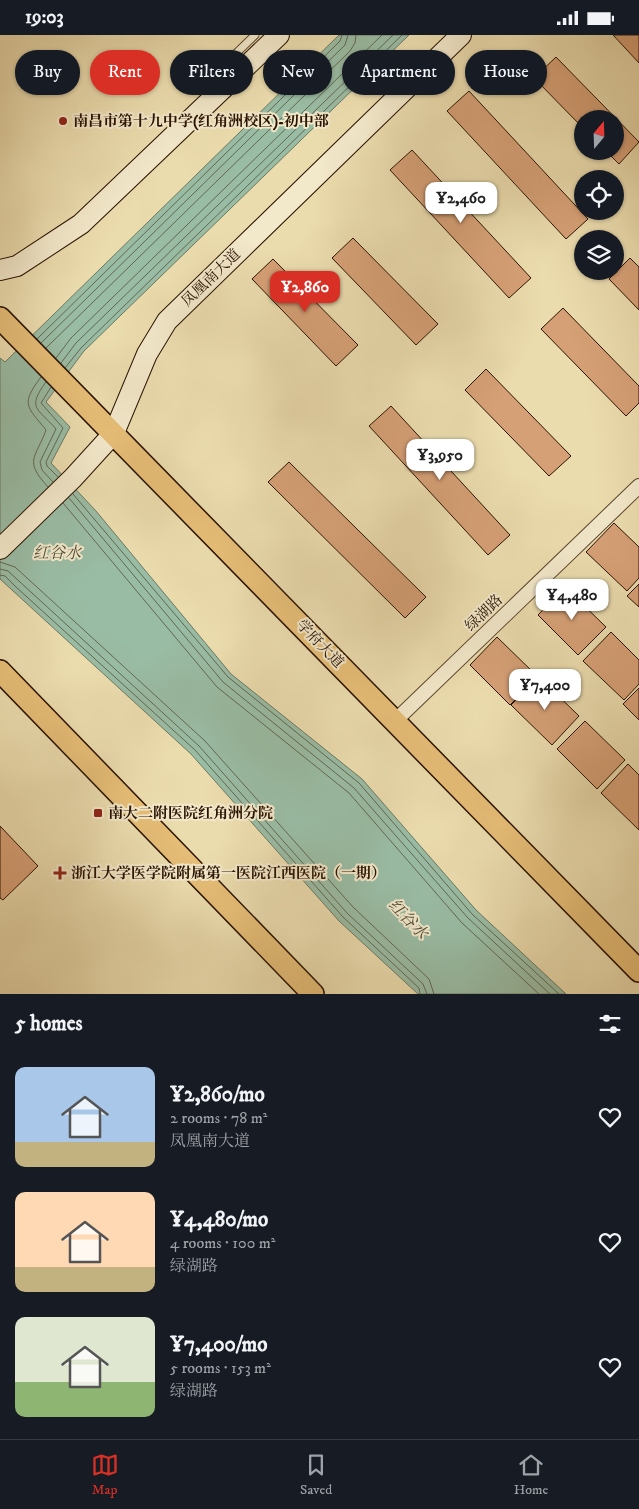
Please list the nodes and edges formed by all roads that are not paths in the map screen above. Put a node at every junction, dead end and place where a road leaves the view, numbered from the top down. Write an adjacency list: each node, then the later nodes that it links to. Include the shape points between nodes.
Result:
1 (255, 35): 4 (lane, via 225,64)
2 (279, 35): 4 (main road)
3 (461, 35): 7 (main road, 凤凰南大道, via 167,321 147,354)
4 (212, 99): 5 (main road, via 81,224 16,266)
5 (0, 270)
6 (4, 323): 7 (main road, 学府大道)
7 (114, 433): 9 (main road, 凤凰南大道); 11 (main road, 学府大道)
8 (639, 486): 11 (street, 绿湖路)
9 (0, 549)
10 (0, 671): 13 (main road)
11 (395, 721): 12 (main road, 学府大道)
12 (639, 971)
13 (313, 994)

